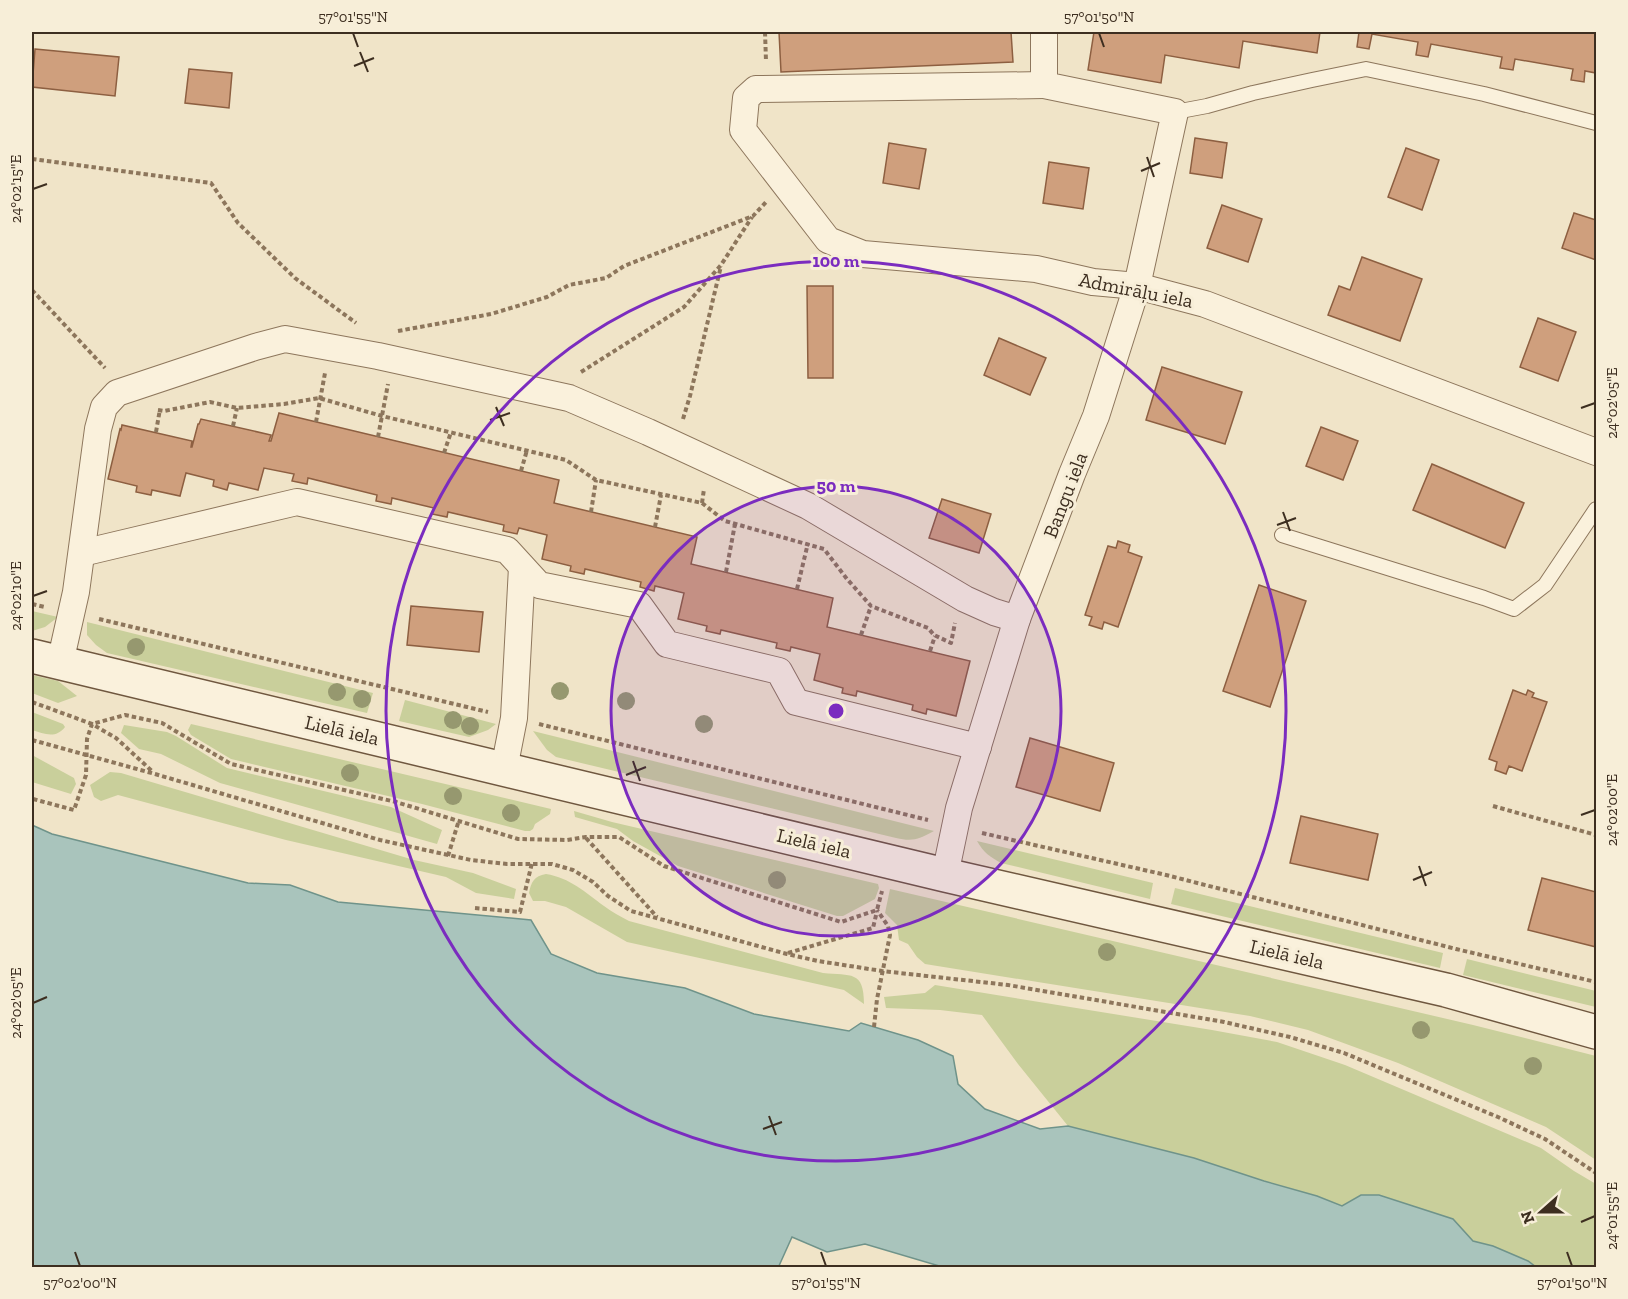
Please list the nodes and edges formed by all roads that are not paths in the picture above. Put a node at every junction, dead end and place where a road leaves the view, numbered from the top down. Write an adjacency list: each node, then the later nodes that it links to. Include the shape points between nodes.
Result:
1 (1044, 32): 2 (street)
2 (1044, 85): 3 (street); 5 (street, Admirāļu iela, via 756,89 746,98 743,130 828,240 863,254 1036,269 1093,282)
3 (1175, 112): 4 (lane, via 1366,69); 5 (street, Bangu iela)
4 (1596, 123)
5 (1137, 286): 6 (street, Admirāļu iela, via 1205,304); 11 (street, Bangu iela, via 1096,416)
6 (1596, 452)
7 (1596, 509): 8 (lane, via 1545,585 1514,609)
8 (1281, 535)
9 (82, 553): 10 (street, via 297,502 507,550); 11 (street, via 98,429 104,407 117,393 285,339 569,398 808,506 960,596); 12 (street, via 71,613)
10 (522, 567): 13 (street, via 539,585 639,605 667,644 779,671 796,702); 14 (street, via 514,718)
11 (1017, 619): 13 (street, Bangu iela)
12 (46, 660): 14 (street, Lielā iela)
13 (978, 747): 15 (street, Bangu iela, via 954,826)
14 (504, 769): 15 (street, Lielā iela)
15 (945, 875): 16 (street, Lielā iela, via 1446,990)
16 (1596, 1032)

